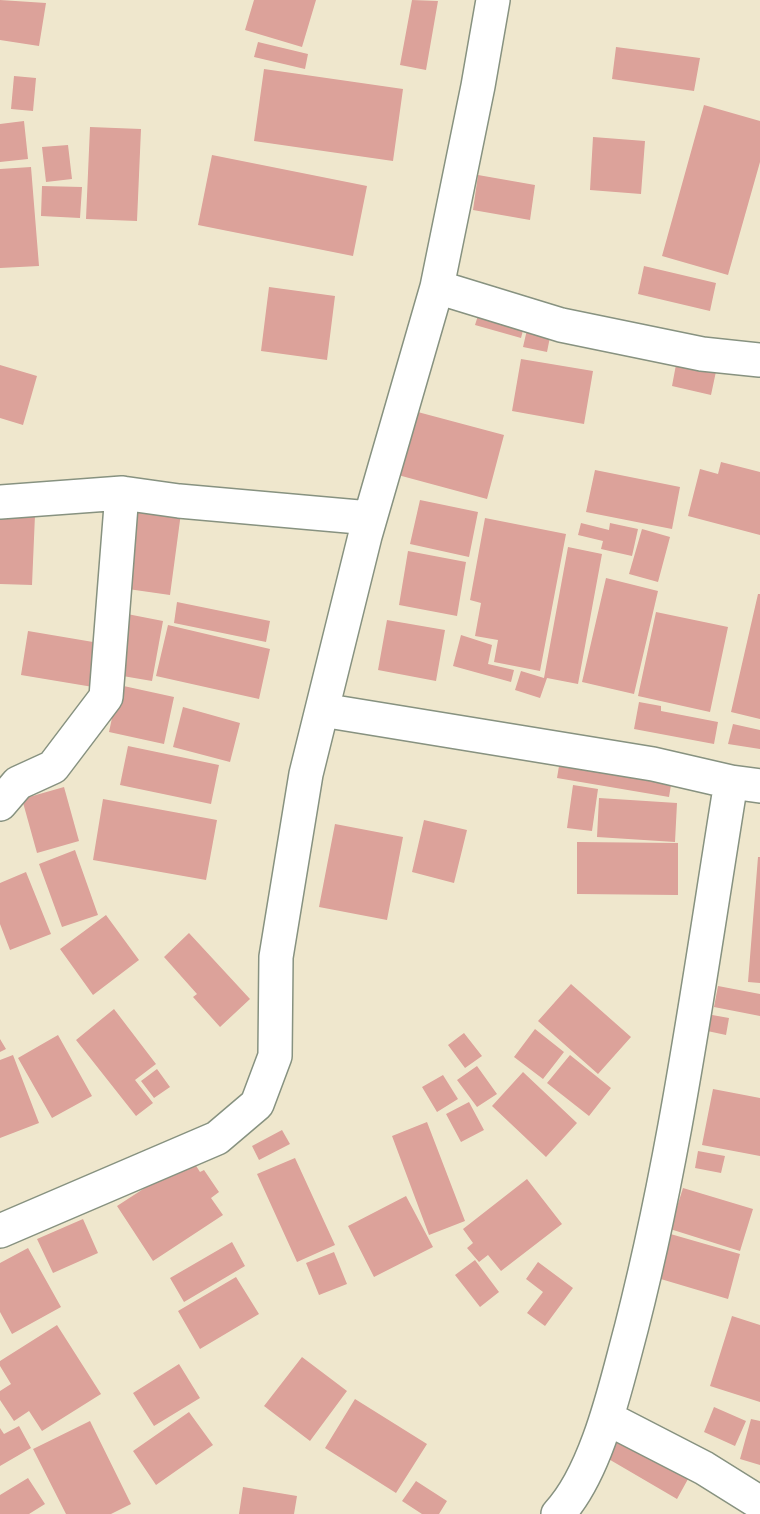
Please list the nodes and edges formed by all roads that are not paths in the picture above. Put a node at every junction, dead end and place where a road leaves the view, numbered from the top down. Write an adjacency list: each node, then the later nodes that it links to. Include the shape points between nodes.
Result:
1 (493, 0): 2 (street)
2 (437, 287): 3 (street, via 561,325 702,354); 6 (street)
3 (760, 360)
4 (122, 493): 5 (street); 6 (street); 9 (street, via 106,697 53,767 18,783)
5 (0, 502)
6 (370, 518): 7 (street)
7 (322, 711): 8 (street, via 653,764); 10 (street, via 306,774 276,957 275,1056 257,1104 217,1138)
8 (745, 784): 11 (street, via 647,1271)
9 (0, 804)
10 (0, 1231)
11 (607, 1418): 12 (street, via 704,1468); 13 (street, via 570,1501)
12 (760, 1503)
13 (558, 1514)

